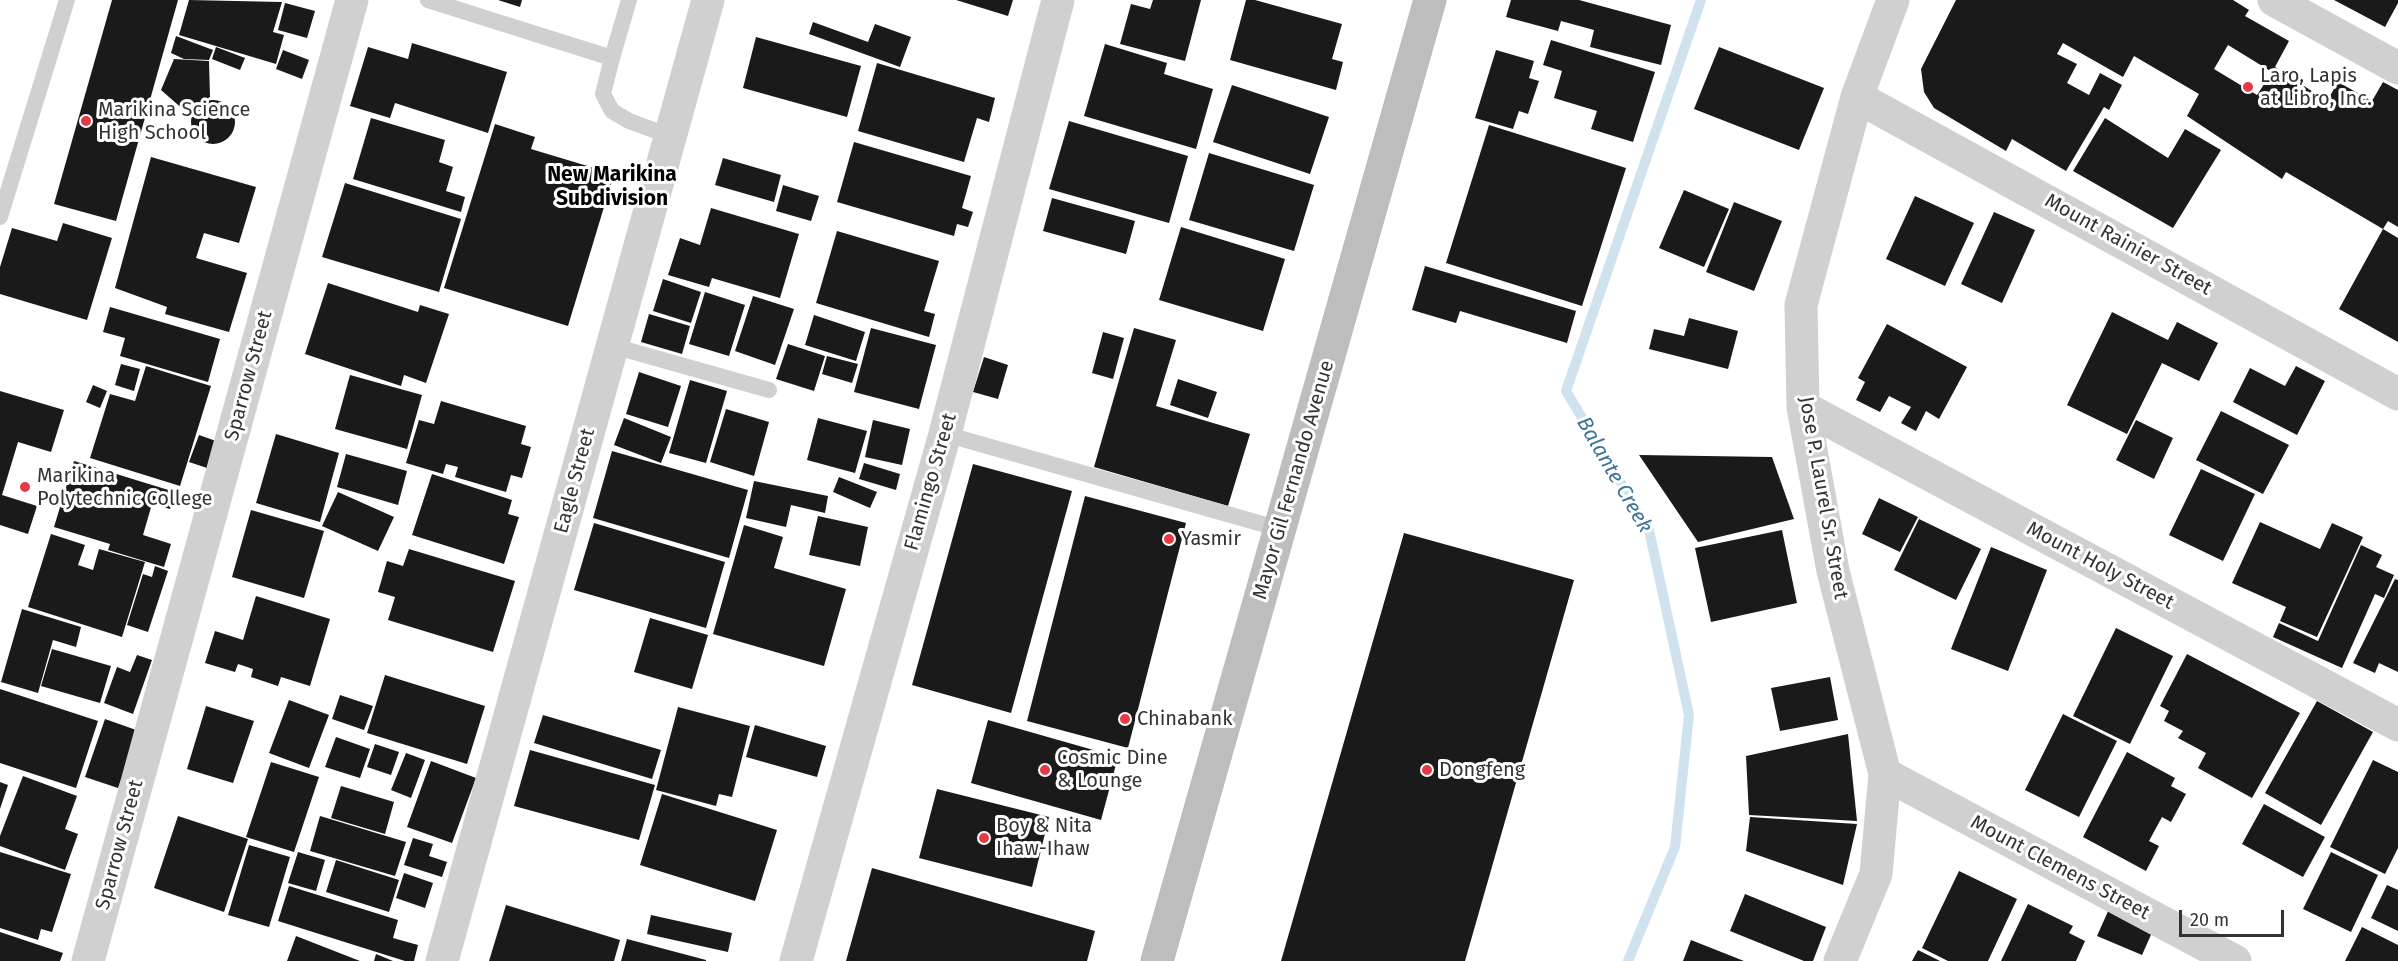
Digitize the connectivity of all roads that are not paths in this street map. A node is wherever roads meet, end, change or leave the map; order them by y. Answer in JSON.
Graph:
{"nodes":[{"id":1,"x":67,"y":0,"type":"edge"},
{"id":2,"x":352,"y":0,"type":"edge"},
{"id":3,"x":428,"y":0,"type":"edge"},
{"id":4,"x":629,"y":0,"type":"edge"},
{"id":5,"x":708,"y":0,"type":"edge"},
{"id":6,"x":1058,"y":0,"type":"edge"},
{"id":7,"x":1430,"y":0,"type":"edge"},
{"id":8,"x":1893,"y":0,"type":"edge"},
{"id":9,"x":2274,"y":0,"type":"edge"},
{"id":10,"x":612,"y":58,"type":"junction"},
{"id":11,"x":2398,"y":68,"type":"edge"},
{"id":12,"x":1857,"y":97,"type":"junction"},
{"id":13,"x":670,"y":136,"type":"junction"},
{"id":14,"x":0,"y":217,"type":"edge"},
{"id":15,"x":613,"y":346,"type":"junction"},
{"id":16,"x":769,"y":390,"type":"dead end"},
{"id":17,"x":2398,"y":394,"type":"edge"},
{"id":18,"x":1803,"y":407,"type":"junction"},
{"id":19,"x":945,"y":434,"type":"junction"},
{"id":20,"x":1280,"y":529,"type":"junction"},
{"id":21,"x":2398,"y":725,"type":"edge"},
{"id":22,"x":1885,"y":774,"type":"junction"},
{"id":23,"x":88,"y":961,"type":"edge"},
{"id":24,"x":442,"y":961,"type":"edge"},
{"id":25,"x":796,"y":961,"type":"edge"},
{"id":26,"x":1158,"y":961,"type":"edge"},
{"id":27,"x":1840,"y":961,"type":"edge"},
{"id":28,"x":2235,"y":961,"type":"edge"}],
"edges":[{"from":1,"to":14,"type":"lane"},
{"from":2,"to":23,"type":"street","name":"Sparrow Street"},
{"from":3,"to":10,"type":"lane"},
{"from":4,"to":10,"type":"lane"},
{"from":5,"to":13,"type":"street","name":"Eagle Street"},
{"from":6,"to":19,"type":"street","name":"Flamingo Street"},
{"from":7,"to":20,"type":"main road","name":"Mayor Gil Fernando Avenue"},
{"from":8,"to":12,"type":"street","name":"Jose P. Laurel Sr. Street"},
{"from":9,"to":11,"type":"street"},
{"from":10,"to":13,"type":"lane"},
{"from":12,"to":17,"type":"street","name":"Mount Rainier Street"},
{"from":12,"to":18,"type":"street","name":"Jose P. Laurel Sr. Street"},
{"from":13,"to":15,"type":"street","name":"Eagle Street"},
{"from":15,"to":16,"type":"lane"},
{"from":15,"to":24,"type":"street","name":"Eagle Street"},
{"from":18,"to":21,"type":"street","name":"Mount Holy Street"},
{"from":18,"to":22,"type":"street","name":"Jose P. Laurel Sr. Street"},
{"from":19,"to":20,"type":"lane"},
{"from":19,"to":25,"type":"street","name":"Flamingo Street"},
{"from":20,"to":26,"type":"main road","name":"Mayor Gil Fernando Avenue"},
{"from":22,"to":27,"type":"street","name":"Jose P. Laurel Sr. Street"},
{"from":22,"to":28,"type":"street","name":"Mount Clemens Street"}]}
